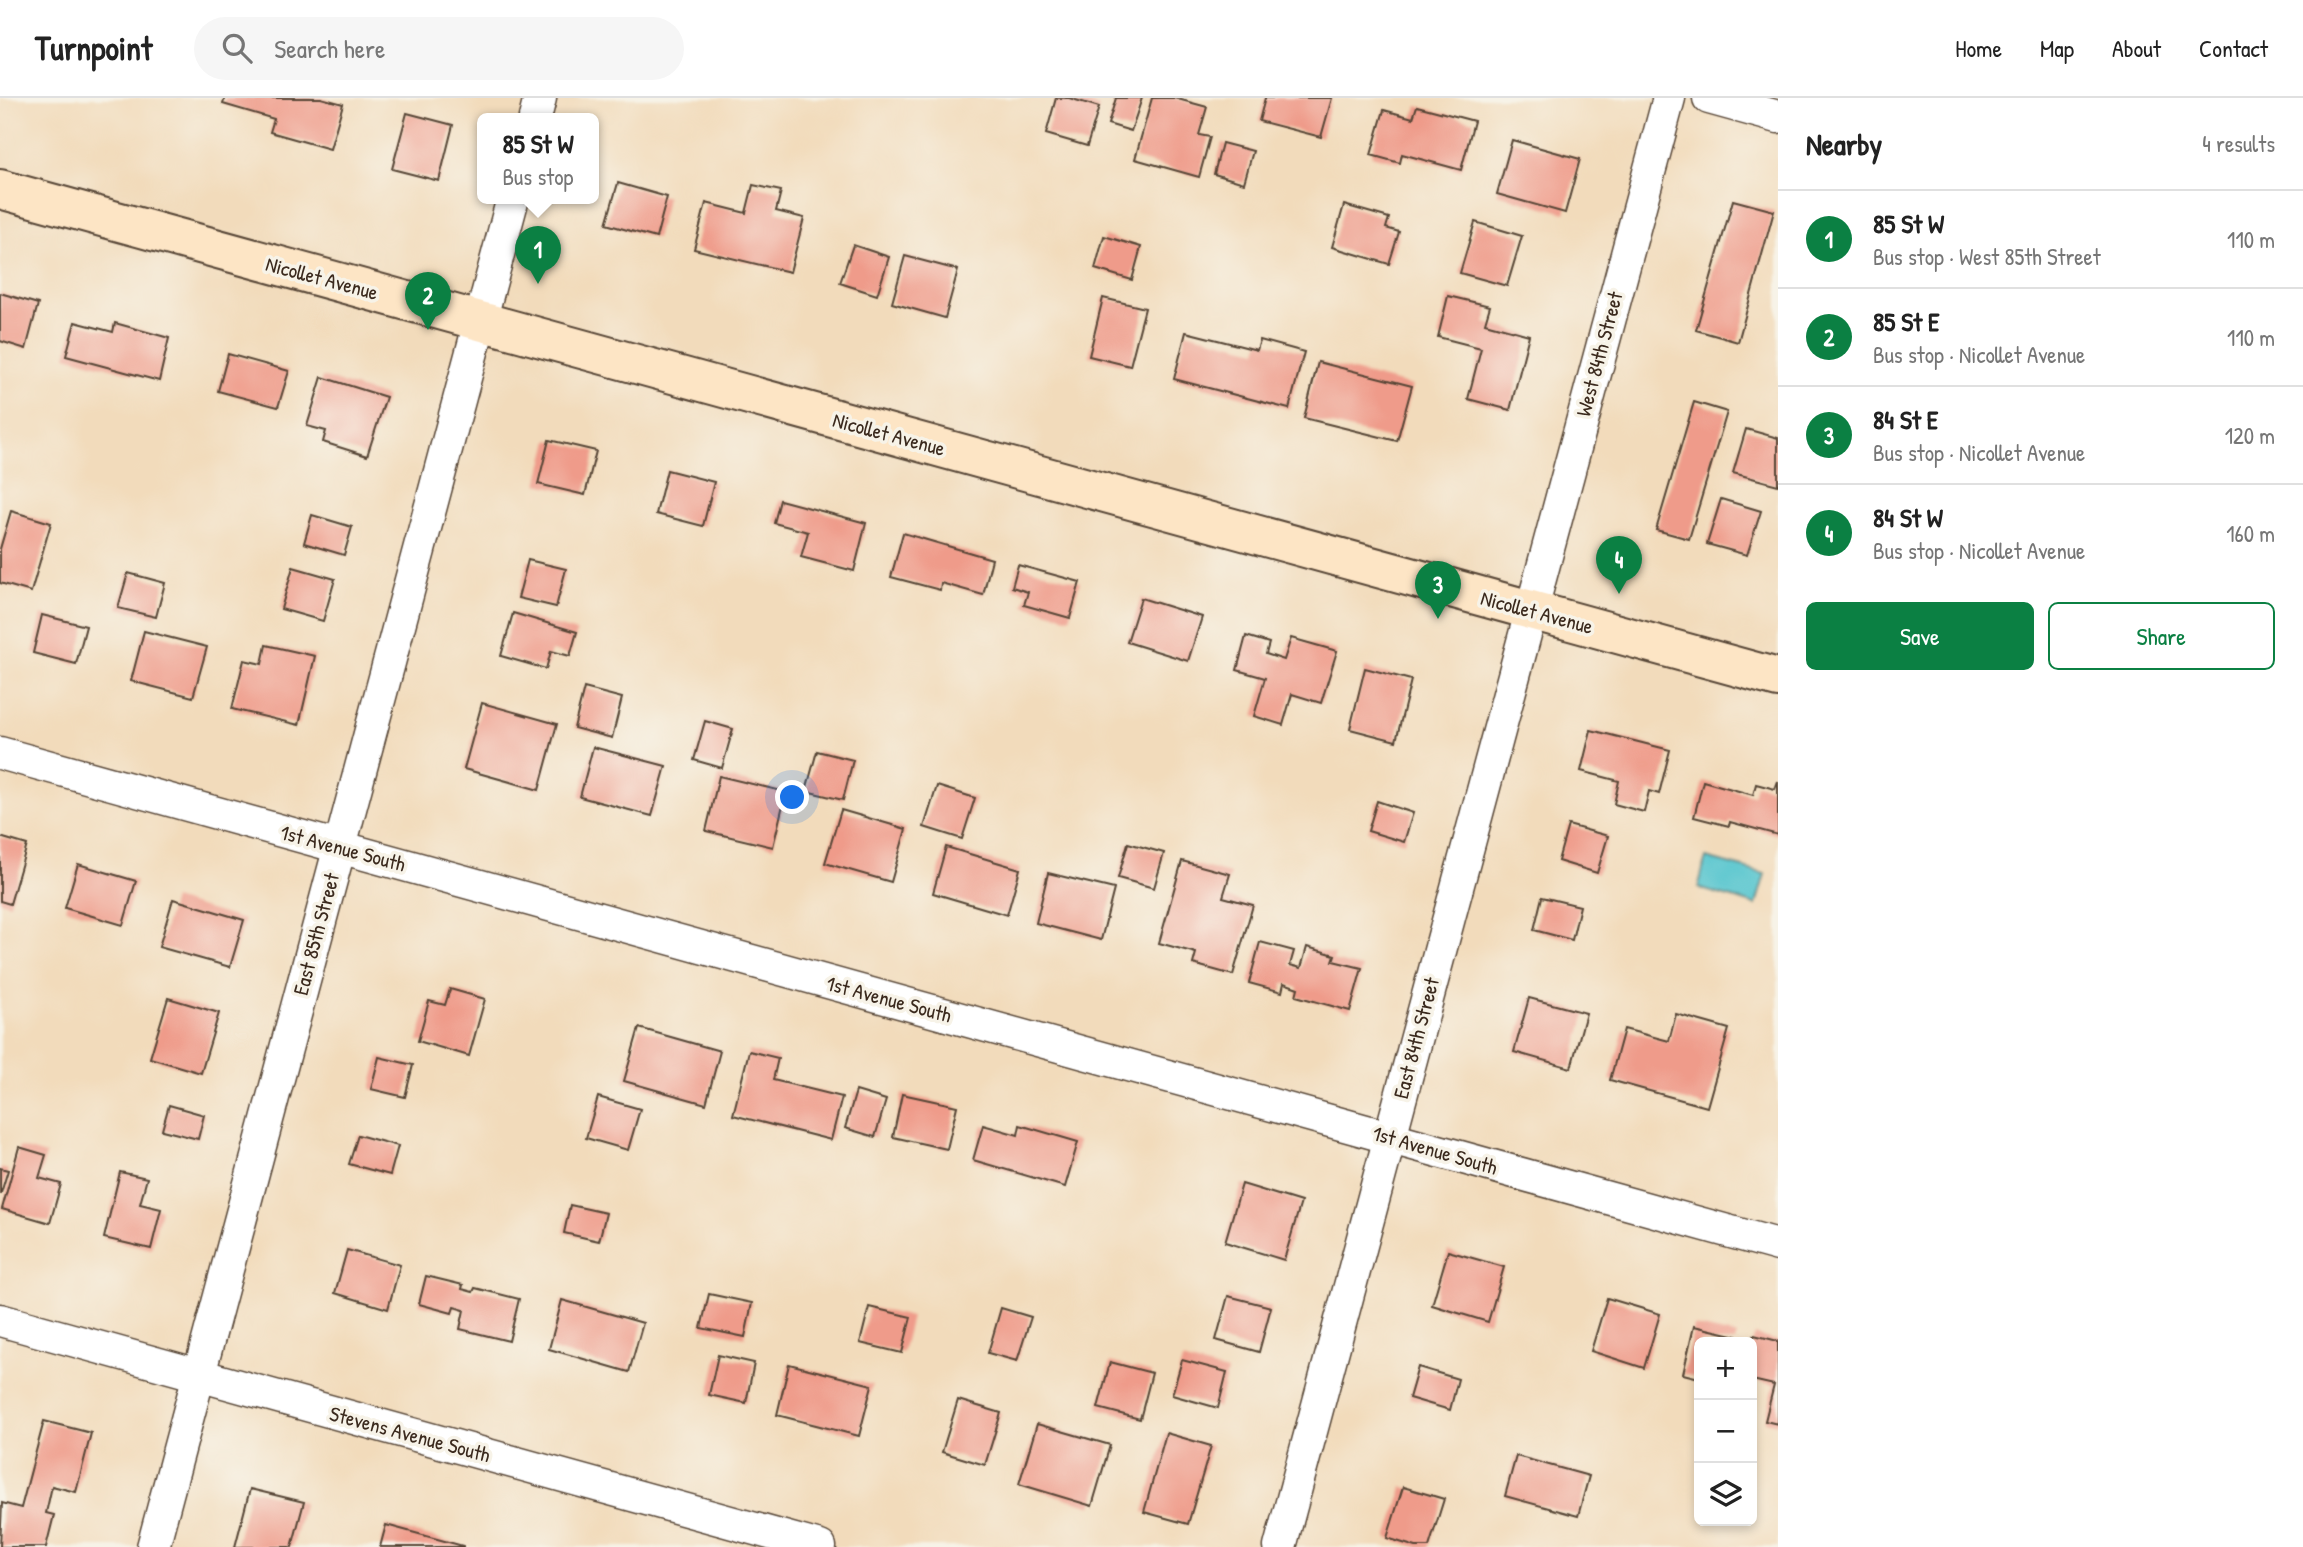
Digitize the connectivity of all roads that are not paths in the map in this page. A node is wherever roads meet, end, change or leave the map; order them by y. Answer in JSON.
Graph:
{"nodes":[{"id":1,"x":1669,"y":98,"type":"edge"},
{"id":2,"x":1709,"y":98,"type":"edge"},
{"id":3,"x":1778,"y":117,"type":"edge"},
{"id":4,"x":0,"y":189,"type":"edge"},
{"id":5,"x":511,"y":204,"type":"edge"},
{"id":6,"x":480,"y":321,"type":"junction"},
{"id":7,"x":1530,"y":610,"type":"junction"},
{"id":8,"x":1778,"y":678,"type":"edge"},
{"id":9,"x":0,"y":752,"type":"edge"},
{"id":10,"x":340,"y":847,"type":"junction"},
{"id":11,"x":1390,"y":1137,"type":"junction"},
{"id":12,"x":1778,"y":1245,"type":"edge"},
{"id":13,"x":0,"y":1320,"type":"edge"},
{"id":14,"x":199,"y":1375,"type":"junction"},
{"id":15,"x":153,"y":1547,"type":"edge"},
{"id":16,"x":820,"y":1547,"type":"edge"},
{"id":17,"x":1280,"y":1547,"type":"edge"}],
"edges":[{"from":1,"to":7,"type":"street","name":"West 84th Street"},
{"from":2,"to":3,"type":"street"},
{"from":4,"to":6,"type":"main road","name":"Nicollet Avenue"},
{"from":5,"to":6,"type":"street","name":"East 85th Street"},
{"from":6,"to":7,"type":"main road","name":"Nicollet Avenue"},
{"from":6,"to":10,"type":"street","name":"East 85th Street"},
{"from":7,"to":8,"type":"main road","name":"Nicollet Avenue"},
{"from":7,"to":11,"type":"street","name":"East 84th Street"},
{"from":9,"to":10,"type":"street","name":"1st Avenue South"},
{"from":10,"to":11,"type":"street","name":"1st Avenue South"},
{"from":10,"to":14,"type":"street","name":"East 85th Street"},
{"from":11,"to":12,"type":"street","name":"1st Avenue South"},
{"from":11,"to":17,"type":"street","name":"East 84th Street"},
{"from":13,"to":14,"type":"street","name":"Stevens Avenue South"},
{"from":14,"to":15,"type":"street","name":"East 85th Street"},
{"from":14,"to":16,"type":"street","name":"Stevens Avenue South"}]}
